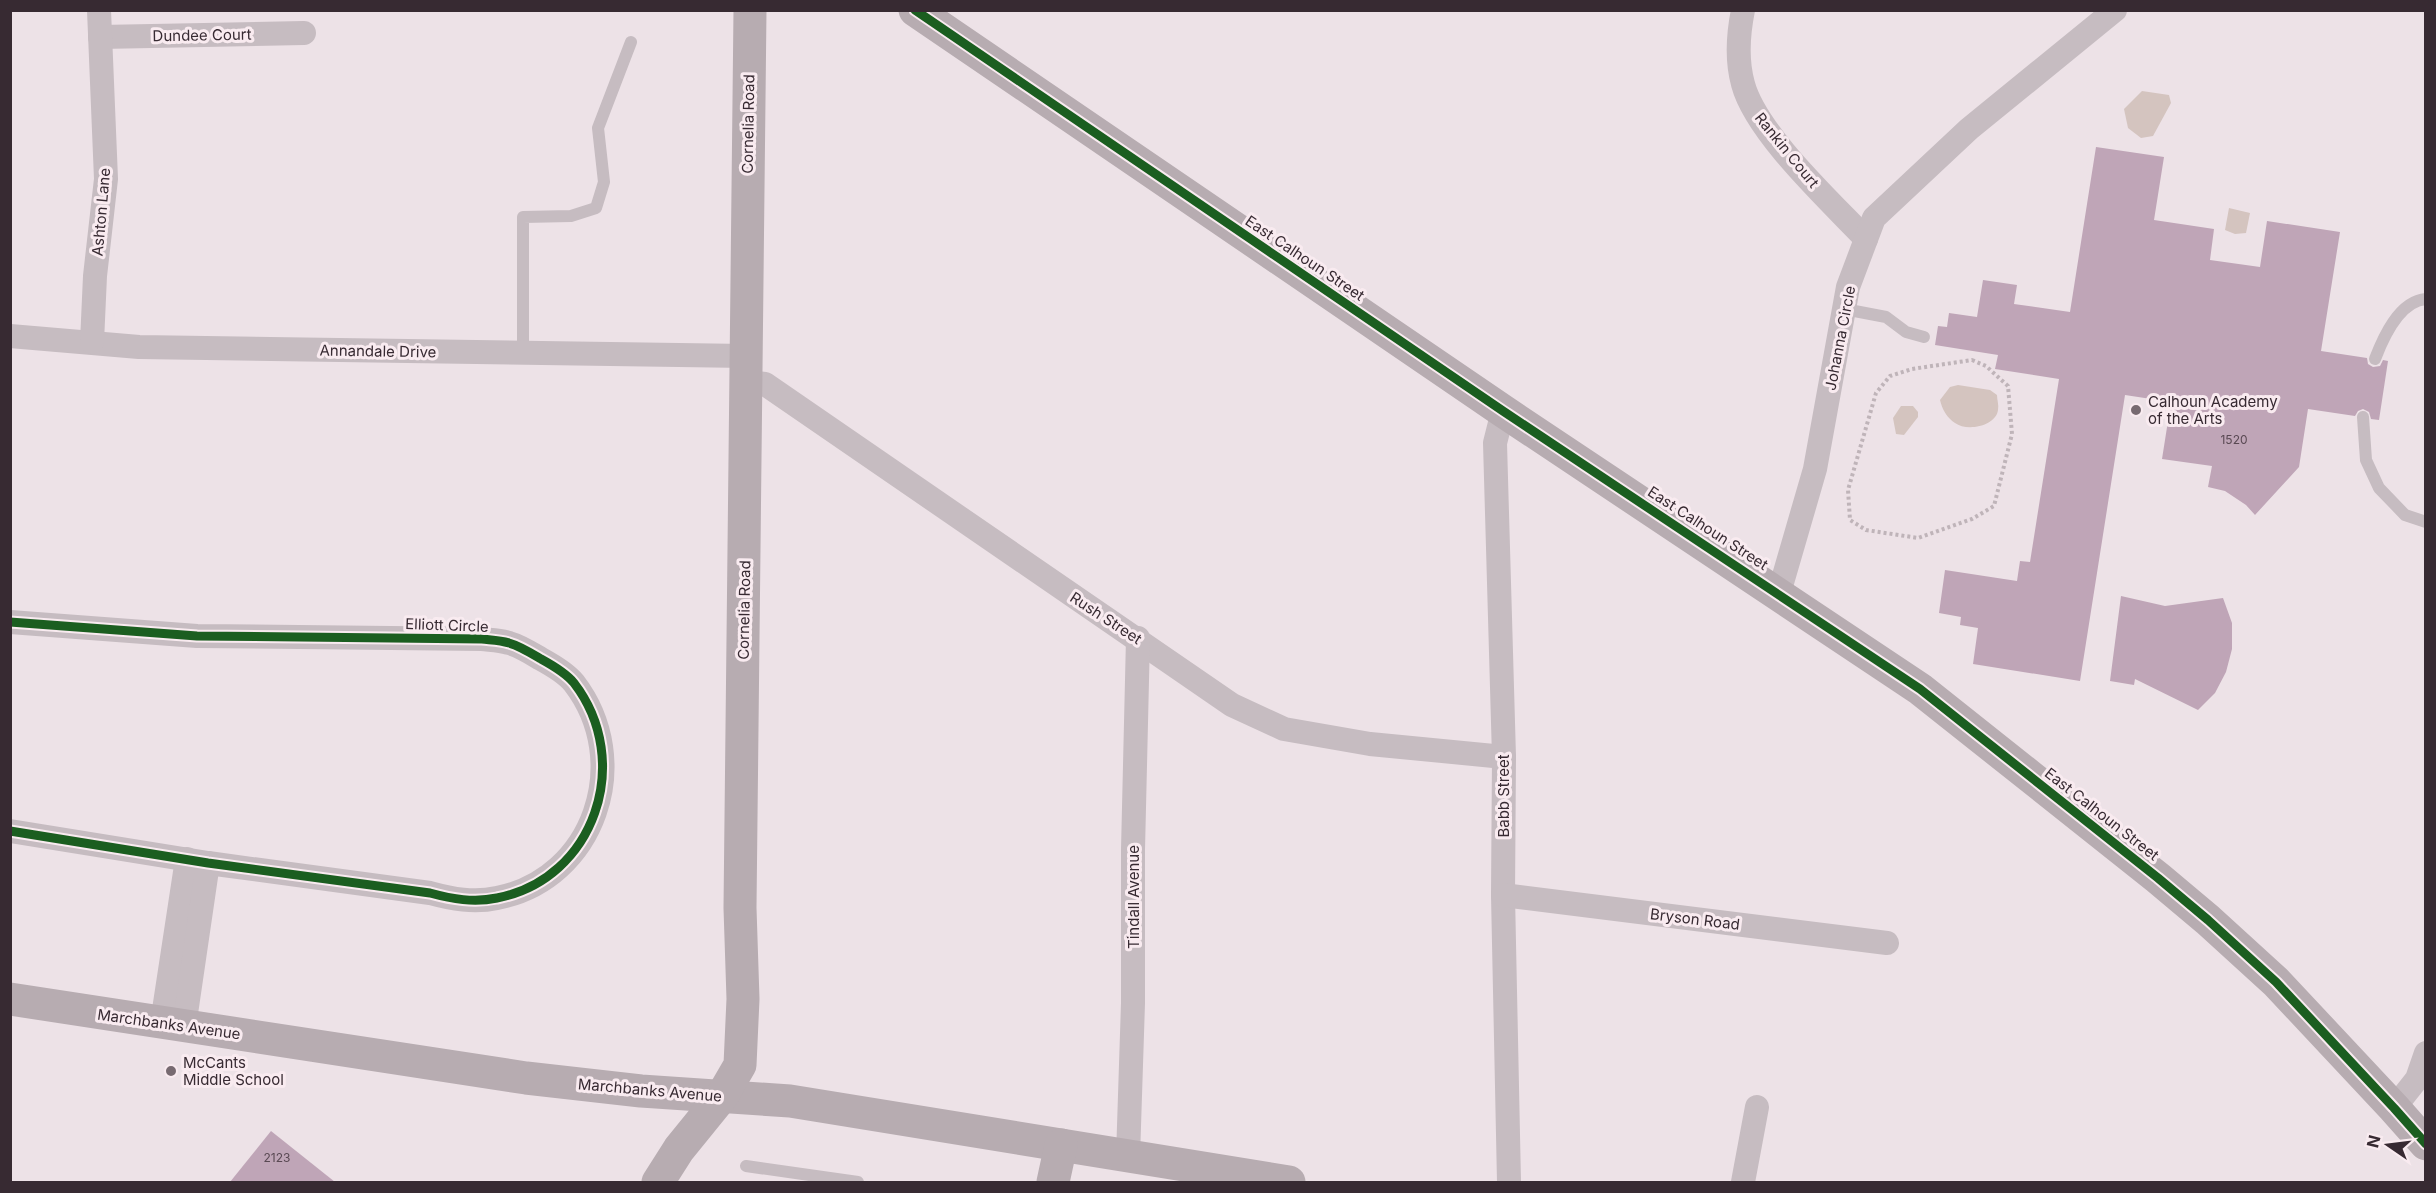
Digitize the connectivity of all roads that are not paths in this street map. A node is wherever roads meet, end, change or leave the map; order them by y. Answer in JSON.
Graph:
{"nodes":[{"id":1,"x":99,"y":10,"type":"edge"},
{"id":2,"x":750,"y":10,"type":"edge"},
{"id":3,"x":915,"y":10,"type":"edge"},
{"id":4,"x":1743,"y":10,"type":"edge"},
{"id":5,"x":2115,"y":10,"type":"edge"},
{"id":6,"x":304,"y":33,"type":"dead end"},
{"id":7,"x":100,"y":37,"type":"junction"},
{"id":8,"x":631,"y":42,"type":"dead end"},
{"id":9,"x":1866,"y":239,"type":"junction"},
{"id":10,"x":2426,"y":299,"type":"edge"},
{"id":11,"x":1844,"y":309,"type":"junction"},
{"id":12,"x":10,"y":336,"type":"edge"},
{"id":13,"x":1924,"y":337,"type":"dead end"},
{"id":14,"x":92,"y":342,"type":"junction"},
{"id":15,"x":524,"y":352,"type":"junction"},
{"id":16,"x":2374,"y":359,"type":"dead end"},
{"id":17,"x":747,"y":369,"type":"junction"},
{"id":18,"x":1503,"y":411,"type":"junction"},
{"id":19,"x":2363,"y":417,"type":"dead end"},
{"id":20,"x":2426,"y":522,"type":"edge"},
{"id":21,"x":1779,"y":593,"type":"junction"},
{"id":22,"x":10,"y":622,"type":"edge"},
{"id":23,"x":1138,"y":638,"type":"junction"},
{"id":24,"x":1504,"y":757,"type":"junction"},
{"id":25,"x":10,"y":831,"type":"edge"},
{"id":26,"x":197,"y":861,"type":"junction"},
{"id":27,"x":1503,"y":895,"type":"junction"},
{"id":28,"x":1887,"y":943,"type":"dead end"},
{"id":29,"x":10,"y":999,"type":"edge"},
{"id":30,"x":173,"y":1025,"type":"junction"},
{"id":31,"x":2426,"y":1053,"type":"edge"},
{"id":32,"x":722,"y":1096,"type":"junction"},
{"id":33,"x":1758,"y":1107,"type":"dead end"},
{"id":34,"x":2394,"y":1108,"type":"junction"},
{"id":35,"x":2426,"y":1144,"type":"edge"},
{"id":36,"x":1061,"y":1145,"type":"junction"},
{"id":37,"x":1128,"y":1157,"type":"junction"},
{"id":38,"x":746,"y":1166,"type":"dead end"},
{"id":39,"x":658,"y":1182,"type":"edge"},
{"id":40,"x":858,"y":1182,"type":"edge"},
{"id":41,"x":1053,"y":1182,"type":"edge"},
{"id":42,"x":1289,"y":1182,"type":"edge"},
{"id":43,"x":1509,"y":1182,"type":"edge"},
{"id":44,"x":1743,"y":1182,"type":"edge"}],
"edges":[{"from":1,"to":7,"type":"street","name":"Ashton Lane"},
{"from":2,"to":17,"type":"street","name":"Cornelia Road"},
{"from":3,"to":18,"type":"street","name":"East Calhoun Street"},
{"from":4,"to":9,"type":"street","name":"Rankin Court"},
{"from":5,"to":9,"type":"street","name":"Johanna Circle"},
{"from":6,"to":7,"type":"street","name":"Dundee Court"},
{"from":7,"to":14,"type":"street","name":"Ashton Lane"},
{"from":8,"to":15,"type":"lane"},
{"from":9,"to":11,"type":"street","name":"Johanna Circle"},
{"from":10,"to":16,"type":"lane"},
{"from":11,"to":13,"type":"lane"},
{"from":11,"to":21,"type":"street","name":"Johanna Circle"},
{"from":12,"to":14,"type":"street","name":"Annandale Drive"},
{"from":14,"to":15,"type":"street","name":"Annandale Drive"},
{"from":15,"to":17,"type":"street","name":"Annandale Drive"},
{"from":17,"to":23,"type":"street","name":"Rush Street"},
{"from":17,"to":32,"type":"street","name":"Cornelia Road"},
{"from":18,"to":21,"type":"street","name":"East Calhoun Street"},
{"from":18,"to":24,"type":"street","name":"Babb Street"},
{"from":19,"to":20,"type":"lane"},
{"from":21,"to":34,"type":"street","name":"East Calhoun Street"},
{"from":22,"to":26,"type":"street","name":"Elliott Circle"},
{"from":23,"to":24,"type":"street","name":"Rush Street"},
{"from":23,"to":37,"type":"street","name":"Tindall Avenue"},
{"from":24,"to":27,"type":"street","name":"Babb Street"},
{"from":25,"to":26,"type":"street","name":"Elliott Circle"},
{"from":26,"to":30,"type":"street"},
{"from":27,"to":28,"type":"street","name":"Bryson Road"},
{"from":27,"to":43,"type":"street","name":"Babb Street"},
{"from":29,"to":30,"type":"street","name":"Marchbanks Avenue"},
{"from":30,"to":32,"type":"street","name":"Marchbanks Avenue"},
{"from":31,"to":34,"type":"street"},
{"from":32,"to":36,"type":"street","name":"Marchbanks Avenue"},
{"from":32,"to":39,"type":"street","name":"Cornelia Road"},
{"from":33,"to":44,"type":"street"},
{"from":34,"to":35,"type":"street","name":"East Calhoun Street"},
{"from":36,"to":37,"type":"street","name":"Marchbanks Avenue"},
{"from":36,"to":41,"type":"street"},
{"from":37,"to":42,"type":"street","name":"Marchbanks Avenue"},
{"from":38,"to":40,"type":"lane"}]}
